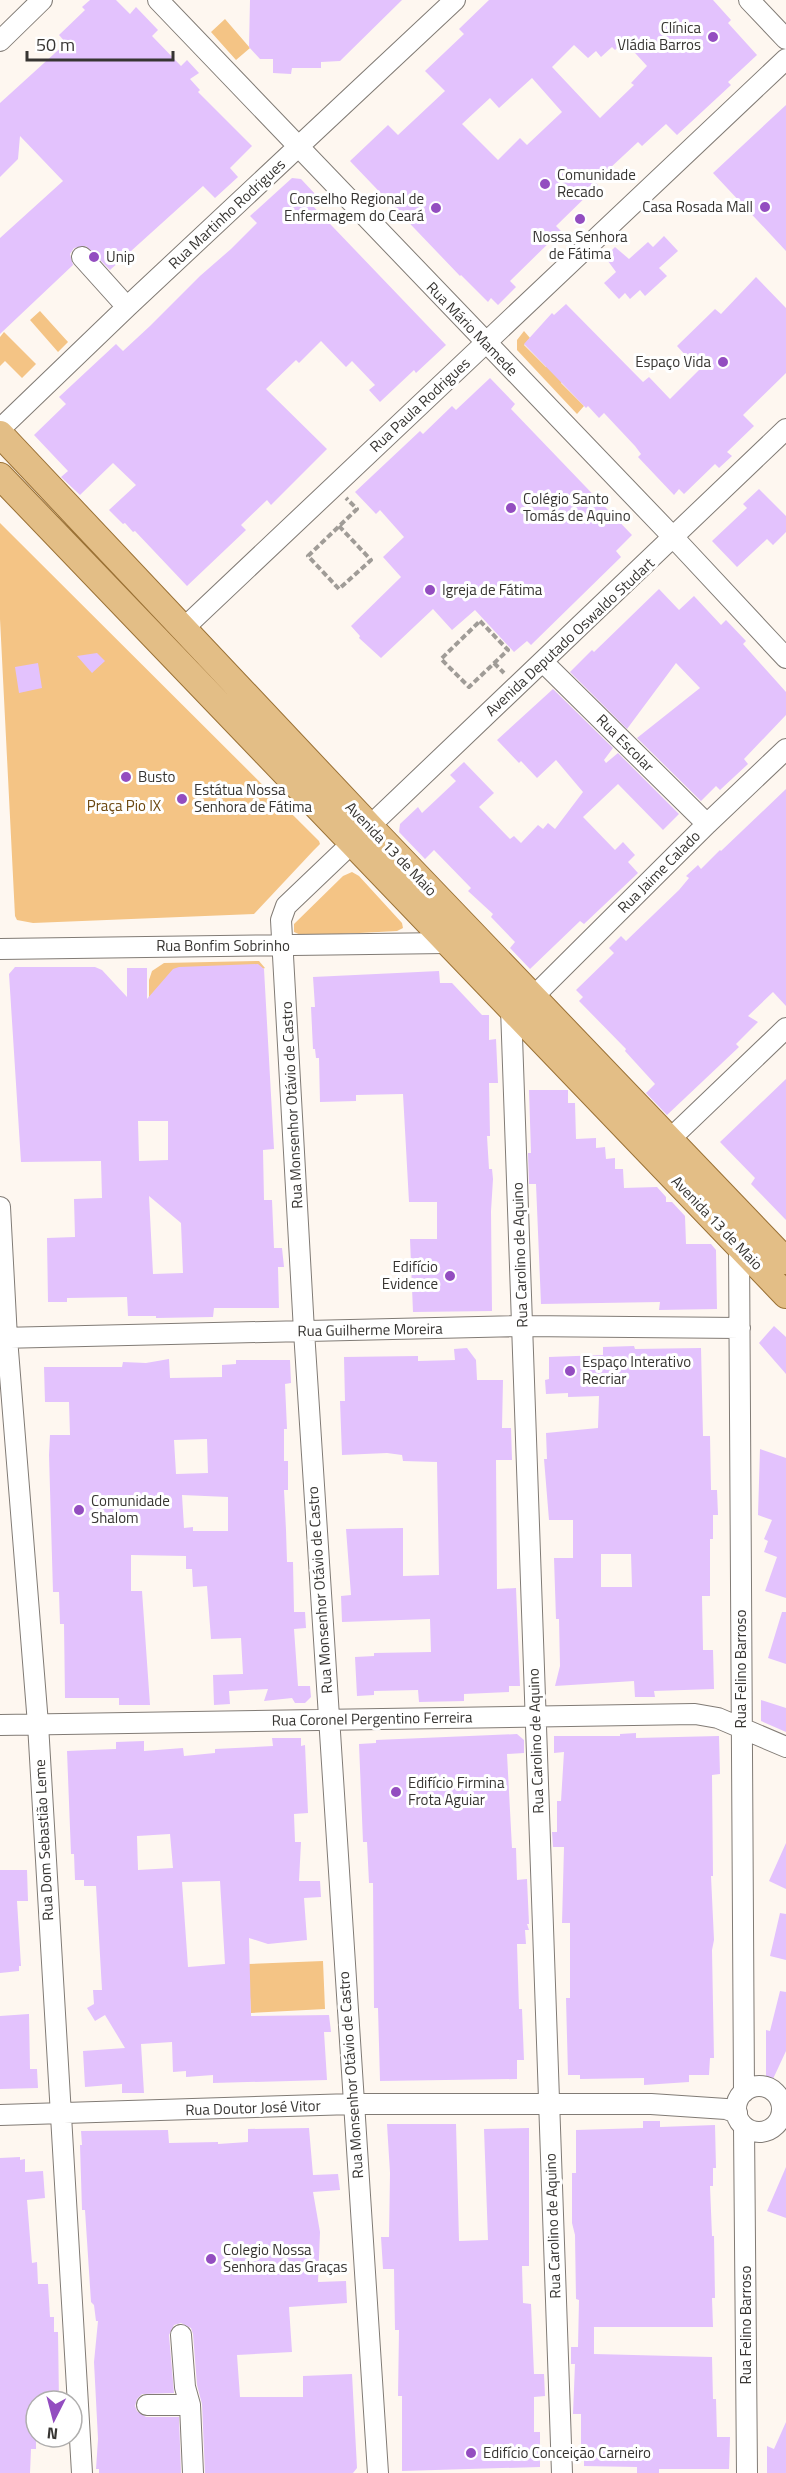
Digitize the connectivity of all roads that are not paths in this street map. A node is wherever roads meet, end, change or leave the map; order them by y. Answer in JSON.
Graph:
{"nodes":[{"id":1,"x":42,"y":0,"type":"edge"},
{"id":2,"x":158,"y":0,"type":"edge"},
{"id":3,"x":455,"y":0,"type":"edge"},
{"id":4,"x":749,"y":0,"type":"edge"},
{"id":5,"x":786,"y":39,"type":"edge"},
{"id":6,"x":0,"y":41,"type":"edge"},
{"id":7,"x":786,"y":59,"type":"edge"},
{"id":8,"x":300,"y":147,"type":"junction"},
{"id":9,"x":82,"y":257,"type":"dead end"},
{"id":10,"x":127,"y":307,"type":"junction"},
{"id":11,"x":485,"y":343,"type":"junction"},
{"id":12,"x":0,"y":429,"type":"edge"},
{"id":13,"x":786,"y":429,"type":"edge"},
{"id":14,"x":0,"y":434,"type":"edge"},
{"id":15,"x":0,"y":476,"type":"edge"},
{"id":16,"x":674,"y":538,"type":"junction"},
{"id":17,"x":184,"y":628,"type":"junction"},
{"id":18,"x":786,"y":658,"type":"edge"},
{"id":19,"x":543,"y":662,"type":"junction"},
{"id":20,"x":786,"y":749,"type":"edge"},
{"id":21,"x":706,"y":824,"type":"junction"},
{"id":22,"x":361,"y":835,"type":"junction"},
{"id":23,"x":447,"y":943,"type":"junction"},
{"id":24,"x":283,"y":946,"type":"junction"},
{"id":25,"x":0,"y":949,"type":"edge"},
{"id":26,"x":522,"y":1002,"type":"junction"},
{"id":27,"x":786,"y":1028,"type":"edge"},
{"id":28,"x":669,"y":1140,"type":"junction"},
{"id":29,"x":0,"y":1207,"type":"edge"},
{"id":30,"x":739,"y":1245,"type":"junction"},
{"id":31,"x":786,"y":1261,"type":"edge"},
{"id":32,"x":786,"y":1295,"type":"edge"},
{"id":33,"x":522,"y":1326,"type":"junction"},
{"id":34,"x":740,"y":1328,"type":"junction"},
{"id":35,"x":304,"y":1331,"type":"junction"},
{"id":36,"x":4,"y":1338,"type":"edge"},
{"id":37,"x":535,"y":1717,"type":"junction"},
{"id":38,"x":328,"y":1719,"type":"junction"},
{"id":39,"x":38,"y":1724,"type":"junction"},
{"id":40,"x":0,"y":1725,"type":"edge"},
{"id":41,"x":741,"y":1727,"type":"junction"},
{"id":42,"x":786,"y":1747,"type":"edge"},
{"id":43,"x":784,"y":2099,"type":"edge"},
{"id":44,"x":353,"y":2104,"type":"junction"},
{"id":45,"x":549,"y":2105,"type":"junction"},
{"id":46,"x":741,"y":2107,"type":"junction"},
{"id":47,"x":60,"y":2114,"type":"junction"},
{"id":48,"x":0,"y":2115,"type":"edge"},
{"id":49,"x":774,"y":2132,"type":"edge"},
{"id":50,"x":745,"y":2176,"type":"junction"},
{"id":51,"x":181,"y":2335,"type":"dead end"},
{"id":52,"x":147,"y":2405,"type":"dead end"},
{"id":53,"x":190,"y":2405,"type":"junction"},
{"id":54,"x":82,"y":2473,"type":"edge"},
{"id":55,"x":193,"y":2473,"type":"edge"},
{"id":56,"x":378,"y":2473,"type":"edge"},
{"id":57,"x":562,"y":2473,"type":"edge"},
{"id":58,"x":747,"y":2473,"type":"edge"}],
"edges":[{"from":1,"to":6,"type":"street"},
{"from":2,"to":8,"type":"street","name":"Rua Mário Mamede"},
{"from":3,"to":8,"type":"street","name":"Rua Martinho Rodrigues"},
{"from":4,"to":5,"type":"street"},
{"from":7,"to":11,"type":"street","name":"Rua Paula Rodrigues"},
{"from":8,"to":10,"type":"street","name":"Rua Martinho Rodrigues"},
{"from":8,"to":11,"type":"street","name":"Rua Mário Mamede"},
{"from":9,"to":10,"type":"street"},
{"from":10,"to":12,"type":"street","name":"Rua Martinho Rodrigues"},
{"from":11,"to":16,"type":"street","name":"Rua Mário Mamede"},
{"from":11,"to":17,"type":"street","name":"Rua Paula Rodrigues"},
{"from":13,"to":16,"type":"street","name":"Avenida Deputado Oswaldo Studart"},
{"from":14,"to":17,"type":"main road","name":"Avenida 13 de Maio"},
{"from":15,"to":22,"type":"main road","name":"Avenida 13 de Maio"},
{"from":16,"to":18,"type":"street","name":"Rua Mário Mamede"},
{"from":16,"to":19,"type":"street","name":"Avenida Deputado Oswaldo Studart"},
{"from":17,"to":22,"type":"main road","name":"Avenida 13 de Maio"},
{"from":19,"to":21,"type":"street","name":"Rua Escolar"},
{"from":19,"to":22,"type":"street","name":"Avenida Deputado Oswaldo Studart"},
{"from":20,"to":21,"type":"street","name":"Rua Jaime Calado"},
{"from":21,"to":26,"type":"street","name":"Rua Jaime Calado"},
{"from":22,"to":23,"type":"main road","name":"Avenida 13 de Maio"},
{"from":22,"to":24,"type":"street","name":"Rua Monsenhor Otávio de Castro"},
{"from":22,"to":26,"type":"main road","name":"Avenida 13 de Maio"},
{"from":23,"to":24,"type":"street","name":"Rua Bonfim Sobrinho"},
{"from":23,"to":26,"type":"main road","name":"Avenida 13 de Maio"},
{"from":24,"to":25,"type":"street","name":"Rua Bonfim Sobrinho"},
{"from":24,"to":35,"type":"street","name":"Rua Monsenhor Otávio de Castro"},
{"from":26,"to":28,"type":"main road","name":"Avenida 13 de Maio"},
{"from":26,"to":30,"type":"main road","name":"Avenida 13 de Maio"},
{"from":26,"to":33,"type":"street","name":"Rua Carolino de Aquino"},
{"from":27,"to":28,"type":"street"},
{"from":28,"to":31,"type":"main road","name":"Avenida 13 de Maio"},
{"from":29,"to":36,"type":"street","name":"Rua Dom Sebastião Leme"},
{"from":30,"to":32,"type":"main road","name":"Avenida 13 de Maio"},
{"from":30,"to":34,"type":"street","name":"Rua Felino Barroso"},
{"from":33,"to":34,"type":"street","name":"Rua Guilherme Moreira"},
{"from":33,"to":35,"type":"street","name":"Rua Guilherme Moreira"},
{"from":33,"to":37,"type":"street","name":"Rua Carolino de Aquino"},
{"from":34,"to":41,"type":"street","name":"Rua Felino Barroso"},
{"from":35,"to":36,"type":"street","name":"Rua Guilherme Moreira"},
{"from":35,"to":38,"type":"street","name":"Rua Monsenhor Otávio de Castro"},
{"from":36,"to":39,"type":"street","name":"Rua Dom Sebastião Leme"},
{"from":37,"to":38,"type":"street","name":"Rua Coronel Pergentino Ferreira"},
{"from":37,"to":41,"type":"street","name":"Rua Coronel Pergentino Ferreira"},
{"from":37,"to":45,"type":"street","name":"Rua Carolino de Aquino"},
{"from":38,"to":39,"type":"street","name":"Rua Coronel Pergentino Ferreira"},
{"from":38,"to":44,"type":"street","name":"Rua Monsenhor Otávio de Castro"},
{"from":39,"to":40,"type":"street","name":"Rua Coronel Pergentino Ferreira"},
{"from":39,"to":47,"type":"street","name":"Rua Dom Sebastião Leme"},
{"from":41,"to":42,"type":"street","name":"Rua Coronel Pergentino Ferreira"},
{"from":41,"to":46,"type":"street","name":"Rua Felino Barroso"},
{"from":43,"to":46,"type":"street"},
{"from":43,"to":49,"type":"street"},
{"from":44,"to":45,"type":"street","name":"Rua Doutor José Vitor"},
{"from":44,"to":47,"type":"street","name":"Rua Doutor José Vitor"},
{"from":44,"to":56,"type":"street","name":"Rua Monsenhor Otávio de Castro"},
{"from":45,"to":46,"type":"street","name":"Rua Doutor José Vitor"},
{"from":45,"to":57,"type":"street","name":"Rua Carolino de Aquino"},
{"from":46,"to":49,"type":"street"},
{"from":46,"to":50,"type":"street","name":"Rua Felino Barroso"},
{"from":47,"to":48,"type":"street","name":"Rua Doutor José Vitor"},
{"from":47,"to":54,"type":"street","name":"Rua Dom Sebastião Leme"},
{"from":49,"to":50,"type":"street","name":"Rua Felino Barroso"},
{"from":50,"to":58,"type":"street","name":"Rua Felino Barroso"},
{"from":51,"to":53,"type":"street"},
{"from":52,"to":53,"type":"street"},
{"from":53,"to":55,"type":"street"}]}
